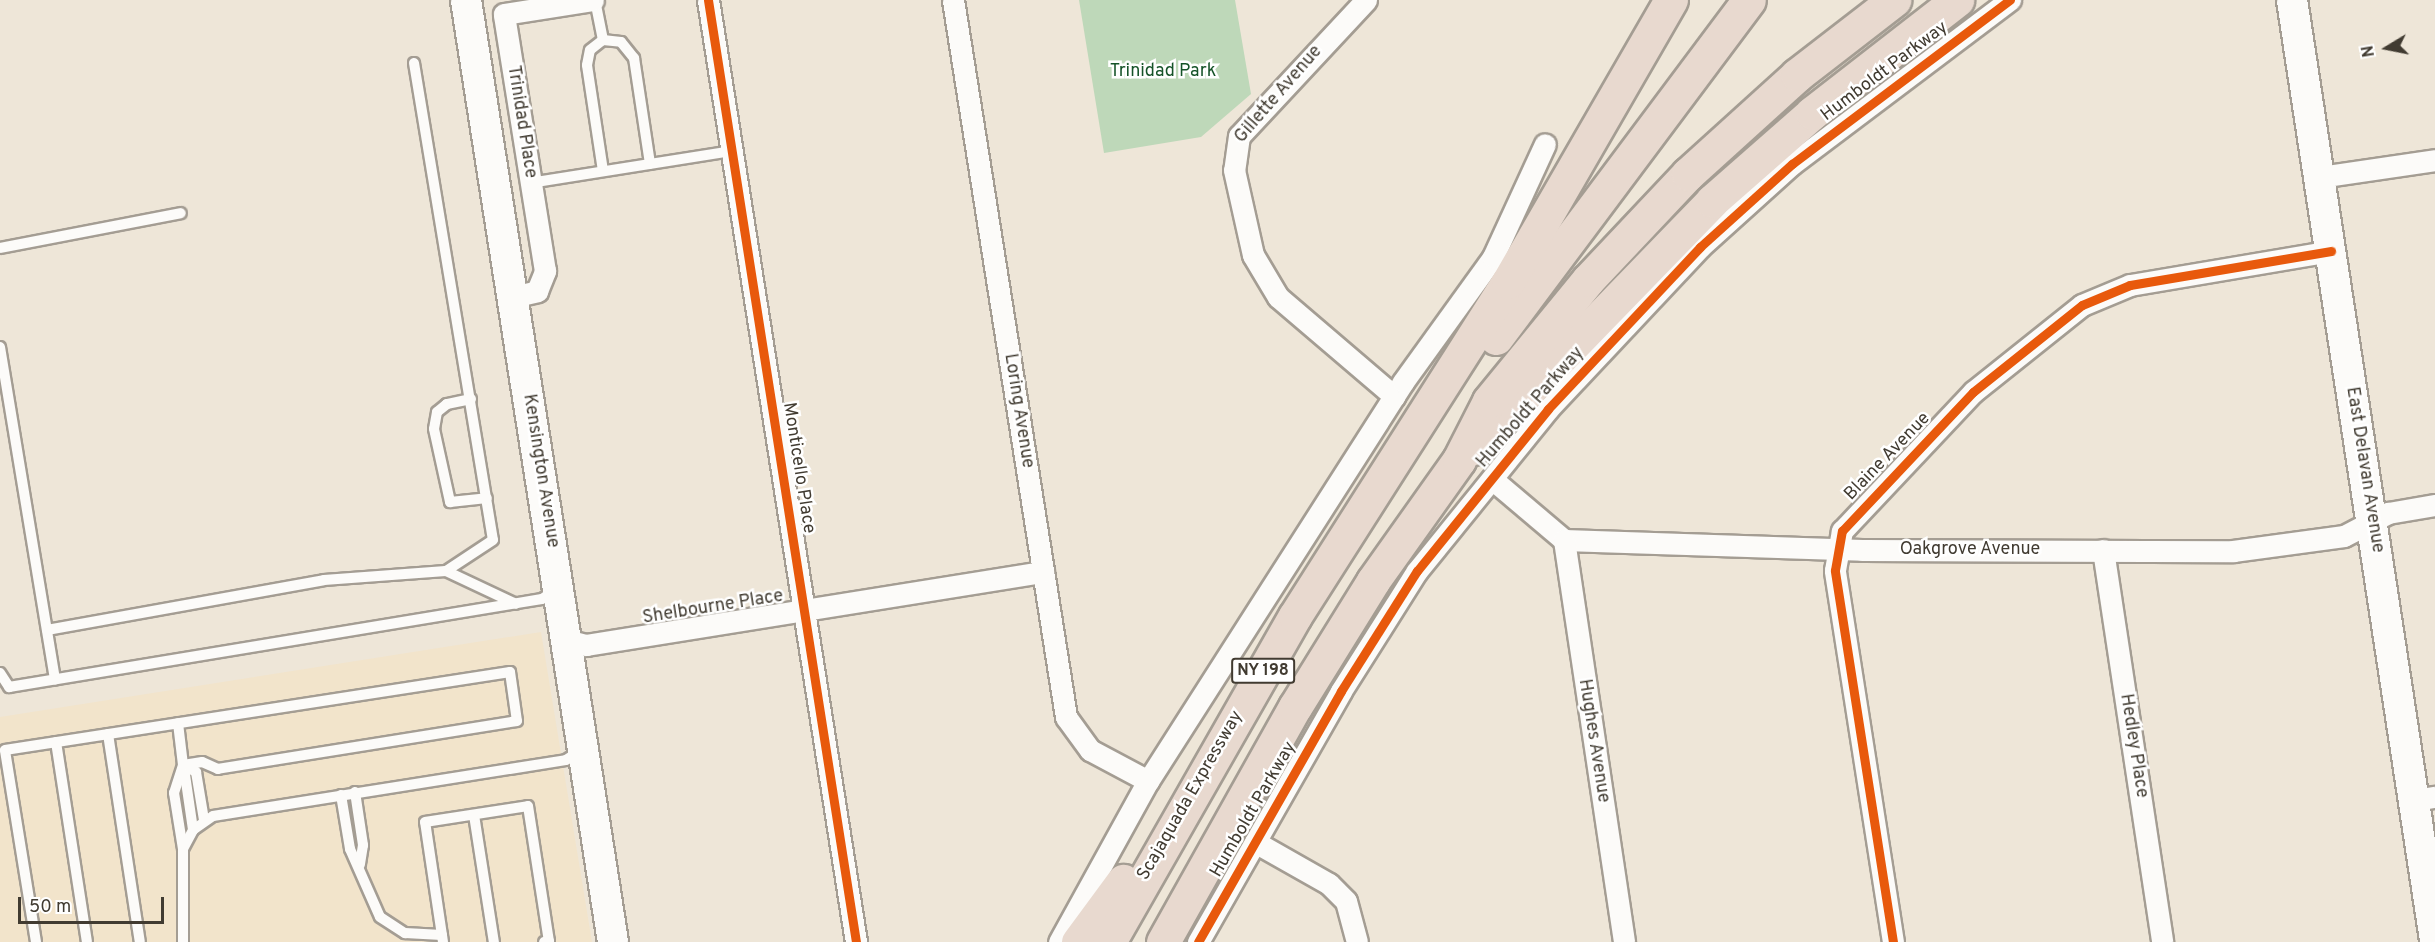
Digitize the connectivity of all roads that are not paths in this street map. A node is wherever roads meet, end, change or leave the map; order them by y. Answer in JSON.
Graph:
{"nodes":[{"id":1,"x":466,"y":0,"type":"edge"},
{"id":2,"x":594,"y":0,"type":"edge"},
{"id":3,"x":708,"y":0,"type":"edge"},
{"id":4,"x":953,"y":0,"type":"edge"},
{"id":5,"x":1366,"y":0,"type":"edge"},
{"id":6,"x":1671,"y":0,"type":"edge"},
{"id":7,"x":1749,"y":0,"type":"edge"},
{"id":8,"x":1894,"y":0,"type":"edge"},
{"id":9,"x":1957,"y":0,"type":"edge"},
{"id":10,"x":2010,"y":0,"type":"edge"},
{"id":11,"x":2292,"y":0,"type":"edge"},
{"id":12,"x":603,"y":40,"type":"junction"},
{"id":13,"x":414,"y":63,"type":"dead end"},
{"id":14,"x":1545,"y":144,"type":"dead end"},
{"id":15,"x":732,"y":151,"type":"junction"},
{"id":16,"x":2435,"y":160,"type":"edge"},
{"id":17,"x":651,"y":164,"type":"junction"},
{"id":18,"x":603,"y":171,"type":"junction"},
{"id":19,"x":2319,"y":177,"type":"junction"},
{"id":20,"x":530,"y":183,"type":"junction"},
{"id":21,"x":181,"y":213,"type":"dead end"},
{"id":22,"x":0,"y":248,"type":"edge"},
{"id":23,"x":2331,"y":251,"type":"junction"},
{"id":24,"x":512,"y":297,"type":"junction"},
{"id":25,"x":0,"y":347,"type":"edge"},
{"id":26,"x":1394,"y":396,"type":"junction"},
{"id":27,"x":471,"y":399,"type":"junction"},
{"id":28,"x":1430,"y":408,"type":"junction"},
{"id":29,"x":1459,"y":460,"type":"junction"},
{"id":30,"x":1492,"y":479,"type":"junction"},
{"id":31,"x":487,"y":498,"type":"junction"},
{"id":32,"x":2435,"y":505,"type":"edge"},
{"id":33,"x":2372,"y":522,"type":"junction"},
{"id":34,"x":1564,"y":540,"type":"junction"},
{"id":35,"x":1836,"y":549,"type":"junction"},
{"id":36,"x":2103,"y":550,"type":"junction"},
{"id":37,"x":446,"y":571,"type":"junction"},
{"id":38,"x":1043,"y":572,"type":"junction"},
{"id":39,"x":558,"y":588,"type":"junction"},
{"id":40,"x":516,"y":604,"type":"junction"},
{"id":41,"x":804,"y":611,"type":"junction"},
{"id":42,"x":47,"y":630,"type":"junction"},
{"id":43,"x":566,"y":640,"type":"junction"},
{"id":44,"x":0,"y":673,"type":"edge"},
{"id":45,"x":55,"y":679,"type":"junction"},
{"id":46,"x":178,"y":723,"type":"junction"},
{"id":47,"x":108,"y":734,"type":"junction"},
{"id":48,"x":56,"y":742,"type":"junction"},
{"id":49,"x":583,"y":749,"type":"junction"},
{"id":50,"x":183,"y":765,"type":"junction"},
{"id":51,"x":1148,"y":781,"type":"junction"},
{"id":52,"x":1196,"y":784,"type":"junction"},
{"id":53,"x":355,"y":792,"type":"junction"},
{"id":54,"x":341,"y":795,"type":"junction"},
{"id":55,"x":2425,"y":798,"type":"edge"},
{"id":56,"x":474,"y":815,"type":"junction"},
{"id":57,"x":204,"y":820,"type":"junction"},
{"id":58,"x":193,"y":830,"type":"junction"},
{"id":59,"x":1255,"y":842,"type":"junction"},
{"id":60,"x":183,"y":849,"type":"junction"},
{"id":61,"x":360,"y":865,"type":"junction"},
{"id":62,"x":442,"y":939,"type":"edge"},
{"id":63,"x":2435,"y":940,"type":"edge"},
{"id":64,"x":36,"y":942,"type":"edge"},
{"id":65,"x":87,"y":942,"type":"edge"},
{"id":66,"x":140,"y":942,"type":"edge"},
{"id":67,"x":183,"y":942,"type":"edge"},
{"id":68,"x":494,"y":942,"type":"edge"},
{"id":69,"x":544,"y":942,"type":"edge"},
{"id":70,"x":613,"y":942,"type":"edge"},
{"id":71,"x":856,"y":942,"type":"edge"},
{"id":72,"x":1059,"y":942,"type":"edge"},
{"id":73,"x":1078,"y":942,"type":"edge"},
{"id":74,"x":1109,"y":942,"type":"edge"},
{"id":75,"x":1163,"y":942,"type":"edge"},
{"id":76,"x":1198,"y":942,"type":"edge"},
{"id":77,"x":1356,"y":942,"type":"edge"},
{"id":78,"x":1624,"y":942,"type":"edge"},
{"id":79,"x":1893,"y":942,"type":"edge"},
{"id":80,"x":2162,"y":942,"type":"edge"}],
"edges":[{"from":1,"to":24,"type":"street","name":"Kensington Avenue"},
{"from":2,"to":12,"type":"lane"},
{"from":2,"to":20,"type":"street","name":"Trinidad Place"},
{"from":3,"to":15,"type":"street","name":"Monticello Place"},
{"from":4,"to":38,"type":"street","name":"Loring Avenue"},
{"from":5,"to":26,"type":"street","name":"Gillette Avenue"},
{"from":6,"to":28,"type":"highway","name":"Scajaquada Expressway"},
{"from":7,"to":28,"type":"highway"},
{"from":8,"to":29,"type":"highway"},
{"from":9,"to":29,"type":"highway"},
{"from":10,"to":30,"type":"street","name":"Humboldt Parkway"},
{"from":11,"to":19,"type":"street","name":"East Delavan Avenue"},
{"from":12,"to":17,"type":"lane"},
{"from":12,"to":18,"type":"lane"},
{"from":13,"to":27,"type":"lane"},
{"from":14,"to":26,"type":"street"},
{"from":15,"to":17,"type":"lane"},
{"from":15,"to":41,"type":"street","name":"Monticello Place"},
{"from":16,"to":19,"type":"street"},
{"from":17,"to":18,"type":"lane"},
{"from":18,"to":20,"type":"lane"},
{"from":19,"to":23,"type":"street","name":"East Delavan Avenue"},
{"from":20,"to":24,"type":"street","name":"Trinidad Place"},
{"from":21,"to":22,"type":"lane"},
{"from":23,"to":33,"type":"street","name":"East Delavan Avenue"},
{"from":23,"to":35,"type":"street","name":"Blaine Avenue"},
{"from":24,"to":39,"type":"street","name":"Kensington Avenue"},
{"from":25,"to":42,"type":"lane"},
{"from":26,"to":51,"type":"street"},
{"from":27,"to":31,"type":"lane"},
{"from":27,"to":31,"type":"lane"},
{"from":28,"to":52,"type":"highway","name":"Scajaquada Expressway","number":"NY 198"},
{"from":29,"to":75,"type":"highway","number":"NY 198"},
{"from":30,"to":34,"type":"street"},
{"from":30,"to":59,"type":"street","name":"Humboldt Parkway"},
{"from":31,"to":37,"type":"lane"},
{"from":32,"to":33,"type":"street","name":"Oakgrove Avenue"},
{"from":33,"to":36,"type":"street","name":"Oakgrove Avenue"},
{"from":33,"to":55,"type":"street","name":"East Delavan Avenue"},
{"from":34,"to":35,"type":"street","name":"Oakgrove Avenue"},
{"from":34,"to":78,"type":"street","name":"Hughes Avenue"},
{"from":35,"to":36,"type":"street","name":"Oakgrove Avenue"},
{"from":35,"to":79,"type":"street","name":"Blaine Avenue"},
{"from":36,"to":80,"type":"street","name":"Hedley Place"},
{"from":37,"to":40,"type":"lane"},
{"from":37,"to":42,"type":"lane"},
{"from":38,"to":41,"type":"street","name":"Shelbourne Place"},
{"from":38,"to":51,"type":"street","name":"Loring Avenue"},
{"from":39,"to":40,"type":"lane"},
{"from":39,"to":43,"type":"street","name":"Kensington Avenue"},
{"from":40,"to":45,"type":"lane"},
{"from":41,"to":43,"type":"street","name":"Shelbourne Place"},
{"from":41,"to":71,"type":"street","name":"Monticello Place"},
{"from":42,"to":45,"type":"lane"},
{"from":43,"to":49,"type":"street","name":"Kensington Avenue"},
{"from":44,"to":45,"type":"lane"},
{"from":46,"to":47,"type":"lane"},
{"from":46,"to":50,"type":"lane"},
{"from":46,"to":50,"type":"lane"},
{"from":47,"to":48,"type":"lane"},
{"from":47,"to":66,"type":"lane"},
{"from":48,"to":64,"type":"lane"},
{"from":48,"to":65,"type":"lane"},
{"from":49,"to":53,"type":"lane"},
{"from":49,"to":70,"type":"street","name":"Kensington Avenue"},
{"from":50,"to":57,"type":"lane"},
{"from":50,"to":58,"type":"lane"},
{"from":50,"to":60,"type":"lane"},
{"from":51,"to":72,"type":"street"},
{"from":52,"to":73,"type":"highway"},
{"from":52,"to":74,"type":"highway","name":"Scajaquada Expressway","number":"NY 198"},
{"from":53,"to":54,"type":"lane"},
{"from":53,"to":61,"type":"lane"},
{"from":54,"to":57,"type":"lane"},
{"from":54,"to":61,"type":"lane"},
{"from":55,"to":63,"type":"street","name":"East Delavan Avenue"},
{"from":56,"to":62,"type":"lane"},
{"from":56,"to":68,"type":"lane"},
{"from":56,"to":69,"type":"lane"},
{"from":57,"to":58,"type":"lane"},
{"from":58,"to":60,"type":"lane"},
{"from":59,"to":76,"type":"street","name":"Humboldt Parkway"},
{"from":59,"to":77,"type":"street"},
{"from":60,"to":67,"type":"lane"},
{"from":61,"to":62,"type":"lane"}]}
